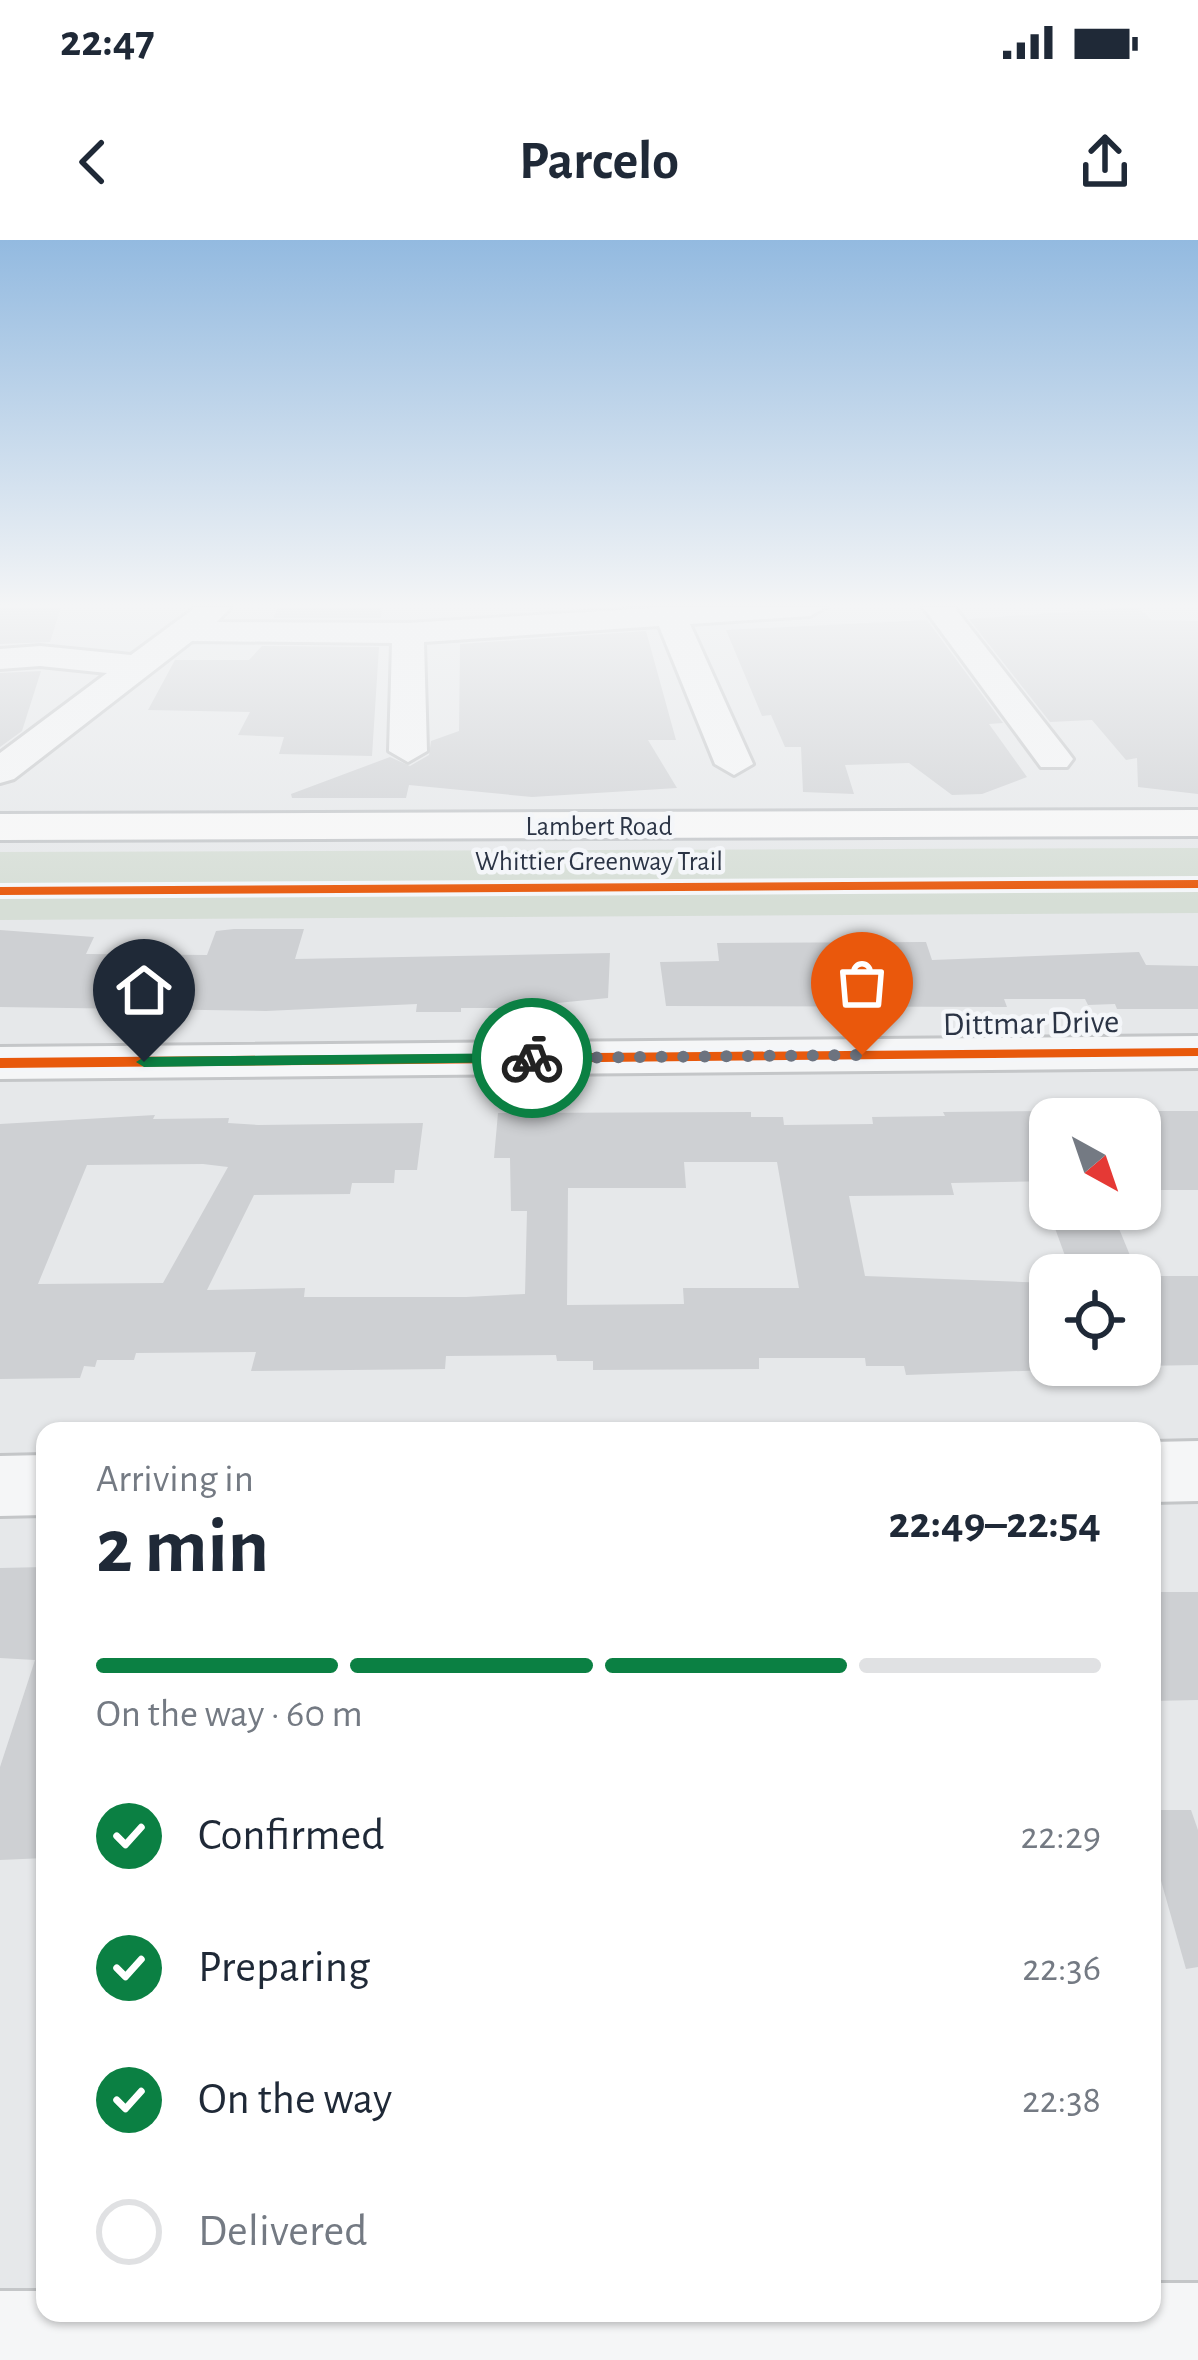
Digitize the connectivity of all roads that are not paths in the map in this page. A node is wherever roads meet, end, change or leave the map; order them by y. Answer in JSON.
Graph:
{"nodes":[{"id":1,"x":84,"y":706,"type":"edge"},
{"id":2,"x":408,"y":706,"type":"edge"},
{"id":3,"x":709,"y":706,"type":"edge"},
{"id":4,"x":1014,"y":706,"type":"edge"},
{"id":5,"x":408,"y":751,"type":"dead end"},
{"id":6,"x":1054,"y":759,"type":"dead end"},
{"id":7,"x":734,"y":764,"type":"dead end"},
{"id":8,"x":0,"y":771,"type":"edge"},
{"id":9,"x":1198,"y":823,"type":"edge"},
{"id":10,"x":0,"y":827,"type":"edge"},
{"id":11,"x":1198,"y":1052,"type":"edge"},
{"id":12,"x":0,"y":1063,"type":"edge"},
{"id":13,"x":1198,"y":1471,"type":"edge"},
{"id":14,"x":1161,"y":1472,"type":"edge"},
{"id":15,"x":36,"y":1485,"type":"edge"},
{"id":16,"x":0,"y":1486,"type":"edge"},
{"id":17,"x":1198,"y":2338,"type":"edge"},
{"id":18,"x":0,"y":2348,"type":"edge"}],
"edges":[{"from":1,"to":8,"type":"street"},
{"from":2,"to":5,"type":"street"},
{"from":3,"to":7,"type":"street"},
{"from":4,"to":6,"type":"street"},
{"from":9,"to":10,"type":"main road","name":"Lambert Road"},
{"from":11,"to":12,"type":"street","name":"Dittmar Drive"},
{"from":13,"to":14,"type":"street"},
{"from":15,"to":16,"type":"street"},
{"from":17,"to":18,"type":"street"}]}
